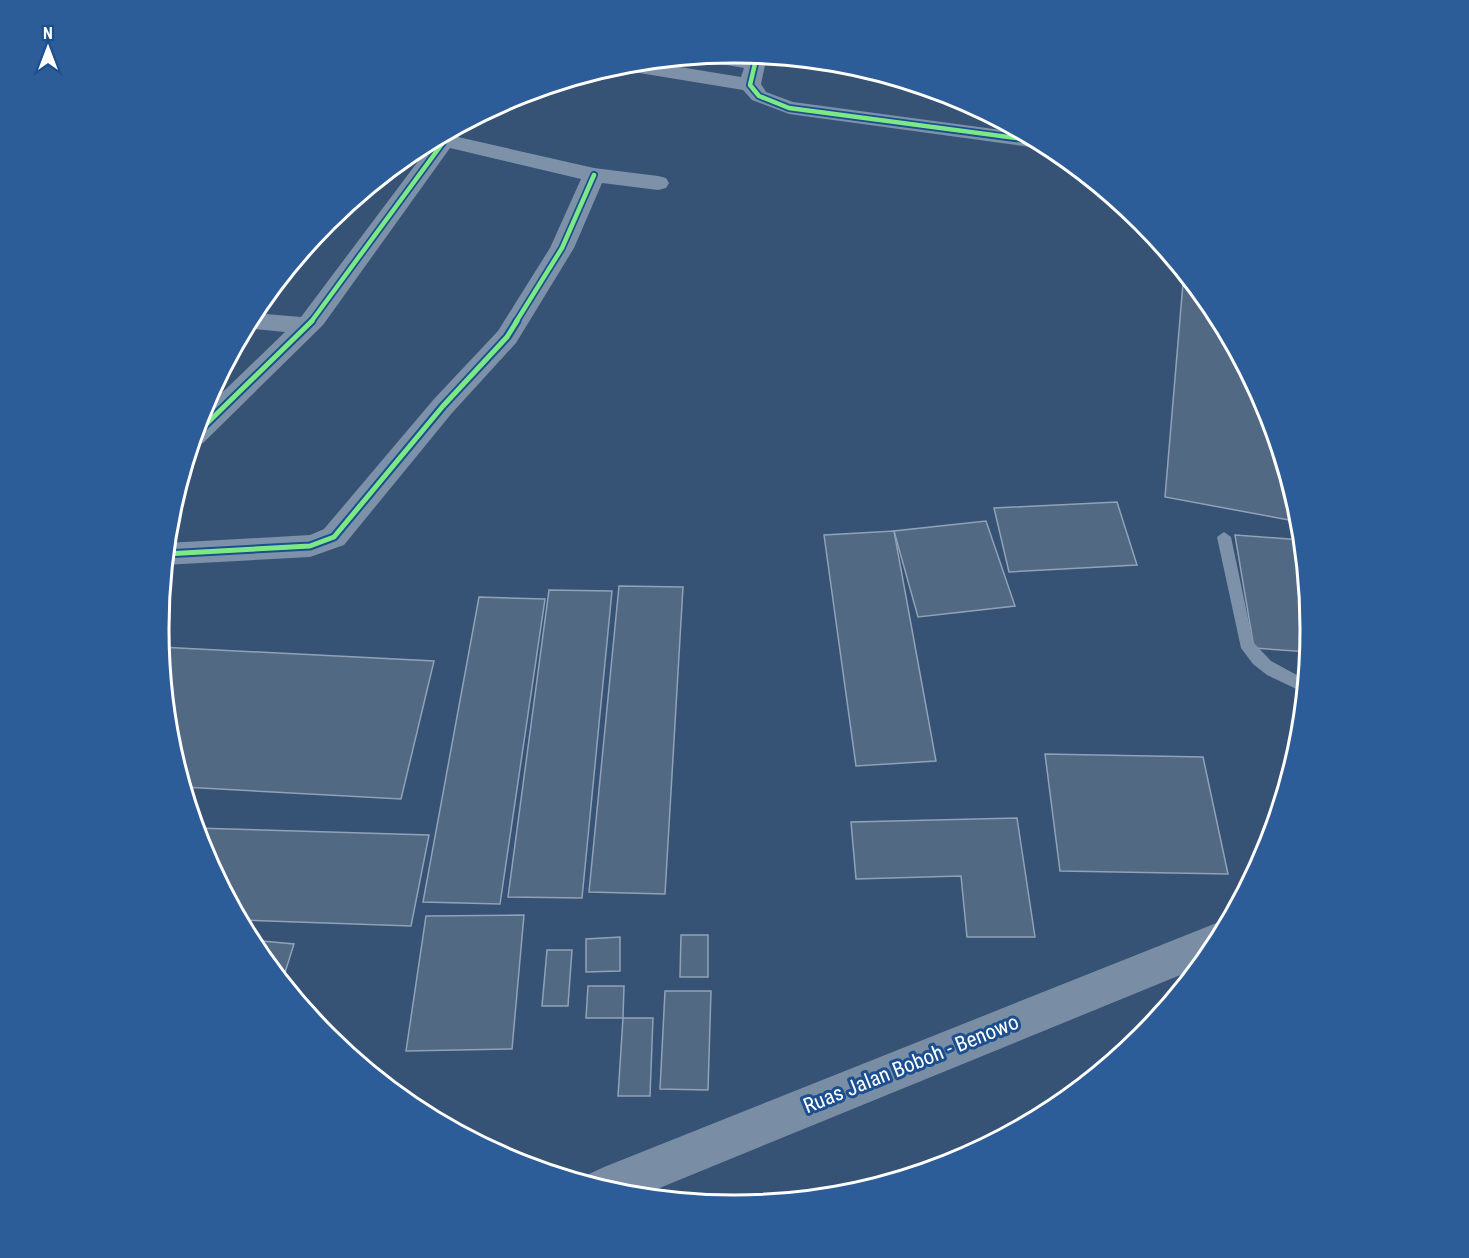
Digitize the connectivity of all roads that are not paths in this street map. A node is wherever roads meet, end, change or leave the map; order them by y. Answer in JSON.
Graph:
{"nodes":[{"id":1,"x":710,"y":64,"type":"edge"},
{"id":2,"x":754,"y":64,"type":"edge"},
{"id":3,"x":654,"y":69,"type":"edge"},
{"id":4,"x":705,"y":77,"type":"junction"},
{"id":5,"x":750,"y":85,"type":"junction"},
{"id":6,"x":453,"y":138,"type":"edge"},
{"id":7,"x":1016,"y":138,"type":"edge"},
{"id":8,"x":436,"y":149,"type":"edge"},
{"id":9,"x":594,"y":175,"type":"junction"},
{"id":10,"x":658,"y":183,"type":"dead end"},
{"id":11,"x":260,"y":322,"type":"edge"},
{"id":12,"x":307,"y":326,"type":"junction"},
{"id":13,"x":209,"y":421,"type":"edge"},
{"id":14,"x":1224,"y":537,"type":"dead end"},
{"id":15,"x":173,"y":554,"type":"edge"},
{"id":16,"x":1298,"y":683,"type":"edge"},
{"id":17,"x":1203,"y":947,"type":"edge"},
{"id":18,"x":619,"y":1183,"type":"edge"}],
"edges":[{"from":1,"to":4,"type":"street"},
{"from":2,"to":5,"type":"street"},
{"from":3,"to":4,"type":"street"},
{"from":4,"to":5,"type":"street"},
{"from":5,"to":7,"type":"street"},
{"from":6,"to":9,"type":"street"},
{"from":8,"to":12,"type":"street"},
{"from":9,"to":10,"type":"street"},
{"from":9,"to":15,"type":"street"},
{"from":11,"to":12,"type":"street"},
{"from":12,"to":13,"type":"street"},
{"from":14,"to":16,"type":"lane"},
{"from":17,"to":18,"type":"main road","name":"Ruas Jalan Boboh - Benowo"}]}
